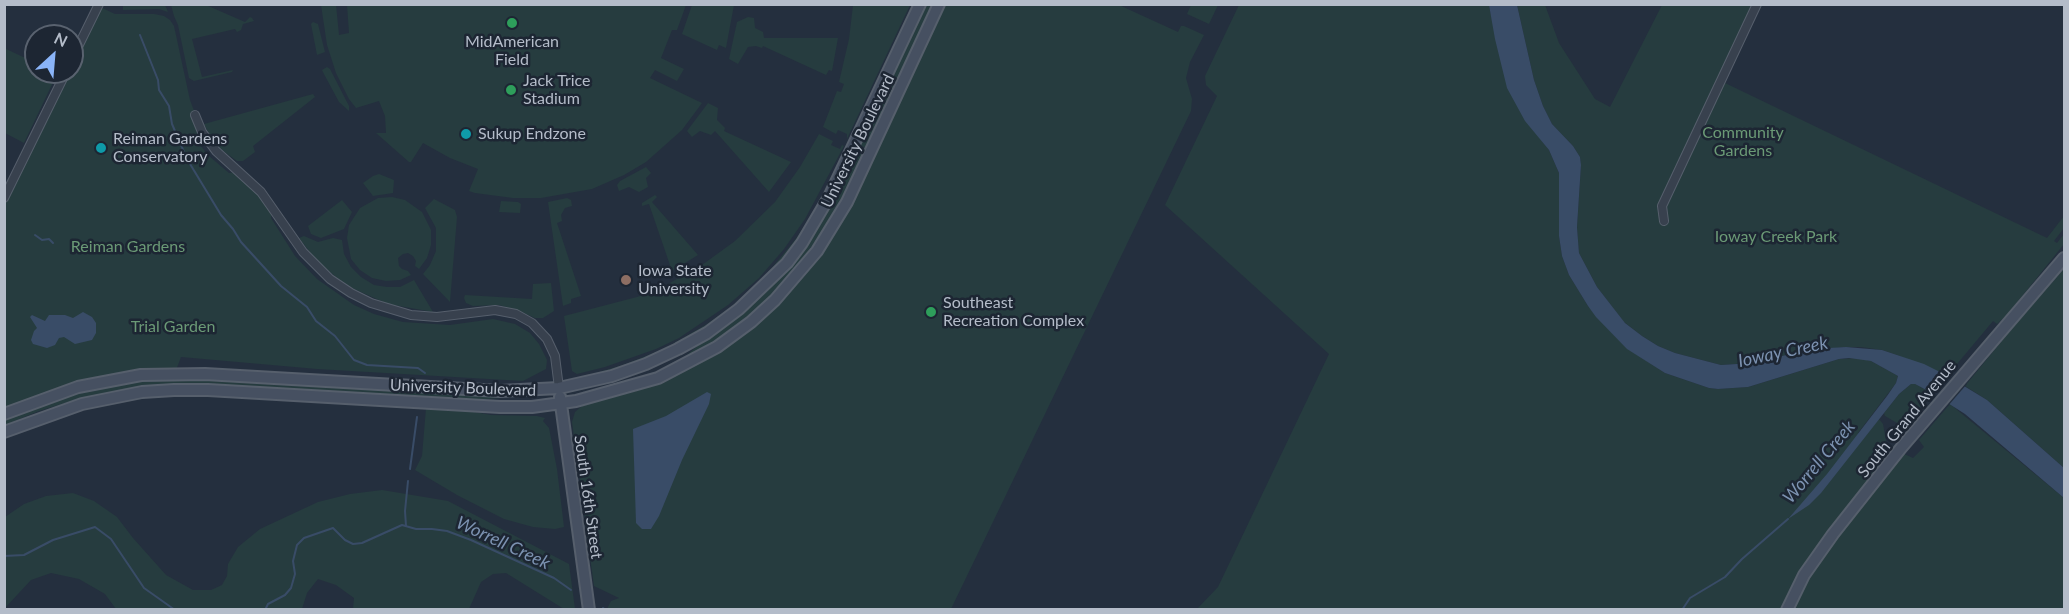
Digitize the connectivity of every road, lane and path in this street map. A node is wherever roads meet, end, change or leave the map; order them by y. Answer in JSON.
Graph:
{"nodes":[{"id":1,"x":920,"y":4,"type":"edge"},
{"id":2,"x":939,"y":4,"type":"edge"},
{"id":3,"x":1757,"y":4,"type":"edge"},
{"id":4,"x":97,"y":5,"type":"edge"},
{"id":5,"x":84,"y":33,"type":"edge"},
{"id":6,"x":60,"y":84,"type":"edge"},
{"id":7,"x":195,"y":115,"type":"dead end"},
{"id":8,"x":4,"y":198,"type":"edge"},
{"id":9,"x":1664,"y":221,"type":"dead end"},
{"id":10,"x":2064,"y":258,"type":"edge"},
{"id":11,"x":559,"y":388,"type":"junction"},
{"id":12,"x":561,"y":404,"type":"junction"},
{"id":13,"x":4,"y":414,"type":"edge"},
{"id":14,"x":4,"y":432,"type":"edge"},
{"id":15,"x":589,"y":609,"type":"edge"},
{"id":16,"x":1787,"y":609,"type":"edge"}],
"edges":[{"from":1,"to":11,"type":"main road","name":"University Boulevard"},
{"from":2,"to":12,"type":"main road","name":"University Boulevard"},
{"from":3,"to":9,"type":"street"},
{"from":4,"to":5,"type":"street"},
{"from":6,"to":8,"type":"street"},
{"from":7,"to":11,"type":"street"},
{"from":10,"to":16,"type":"main road","name":"South Grand Avenue"},
{"from":11,"to":12,"type":"main road","name":"South 16th Street"},
{"from":11,"to":13,"type":"main road","name":"University Boulevard"},
{"from":12,"to":14,"type":"main road","name":"University Boulevard"},
{"from":12,"to":15,"type":"main road","name":"South 16th Street"}]}
